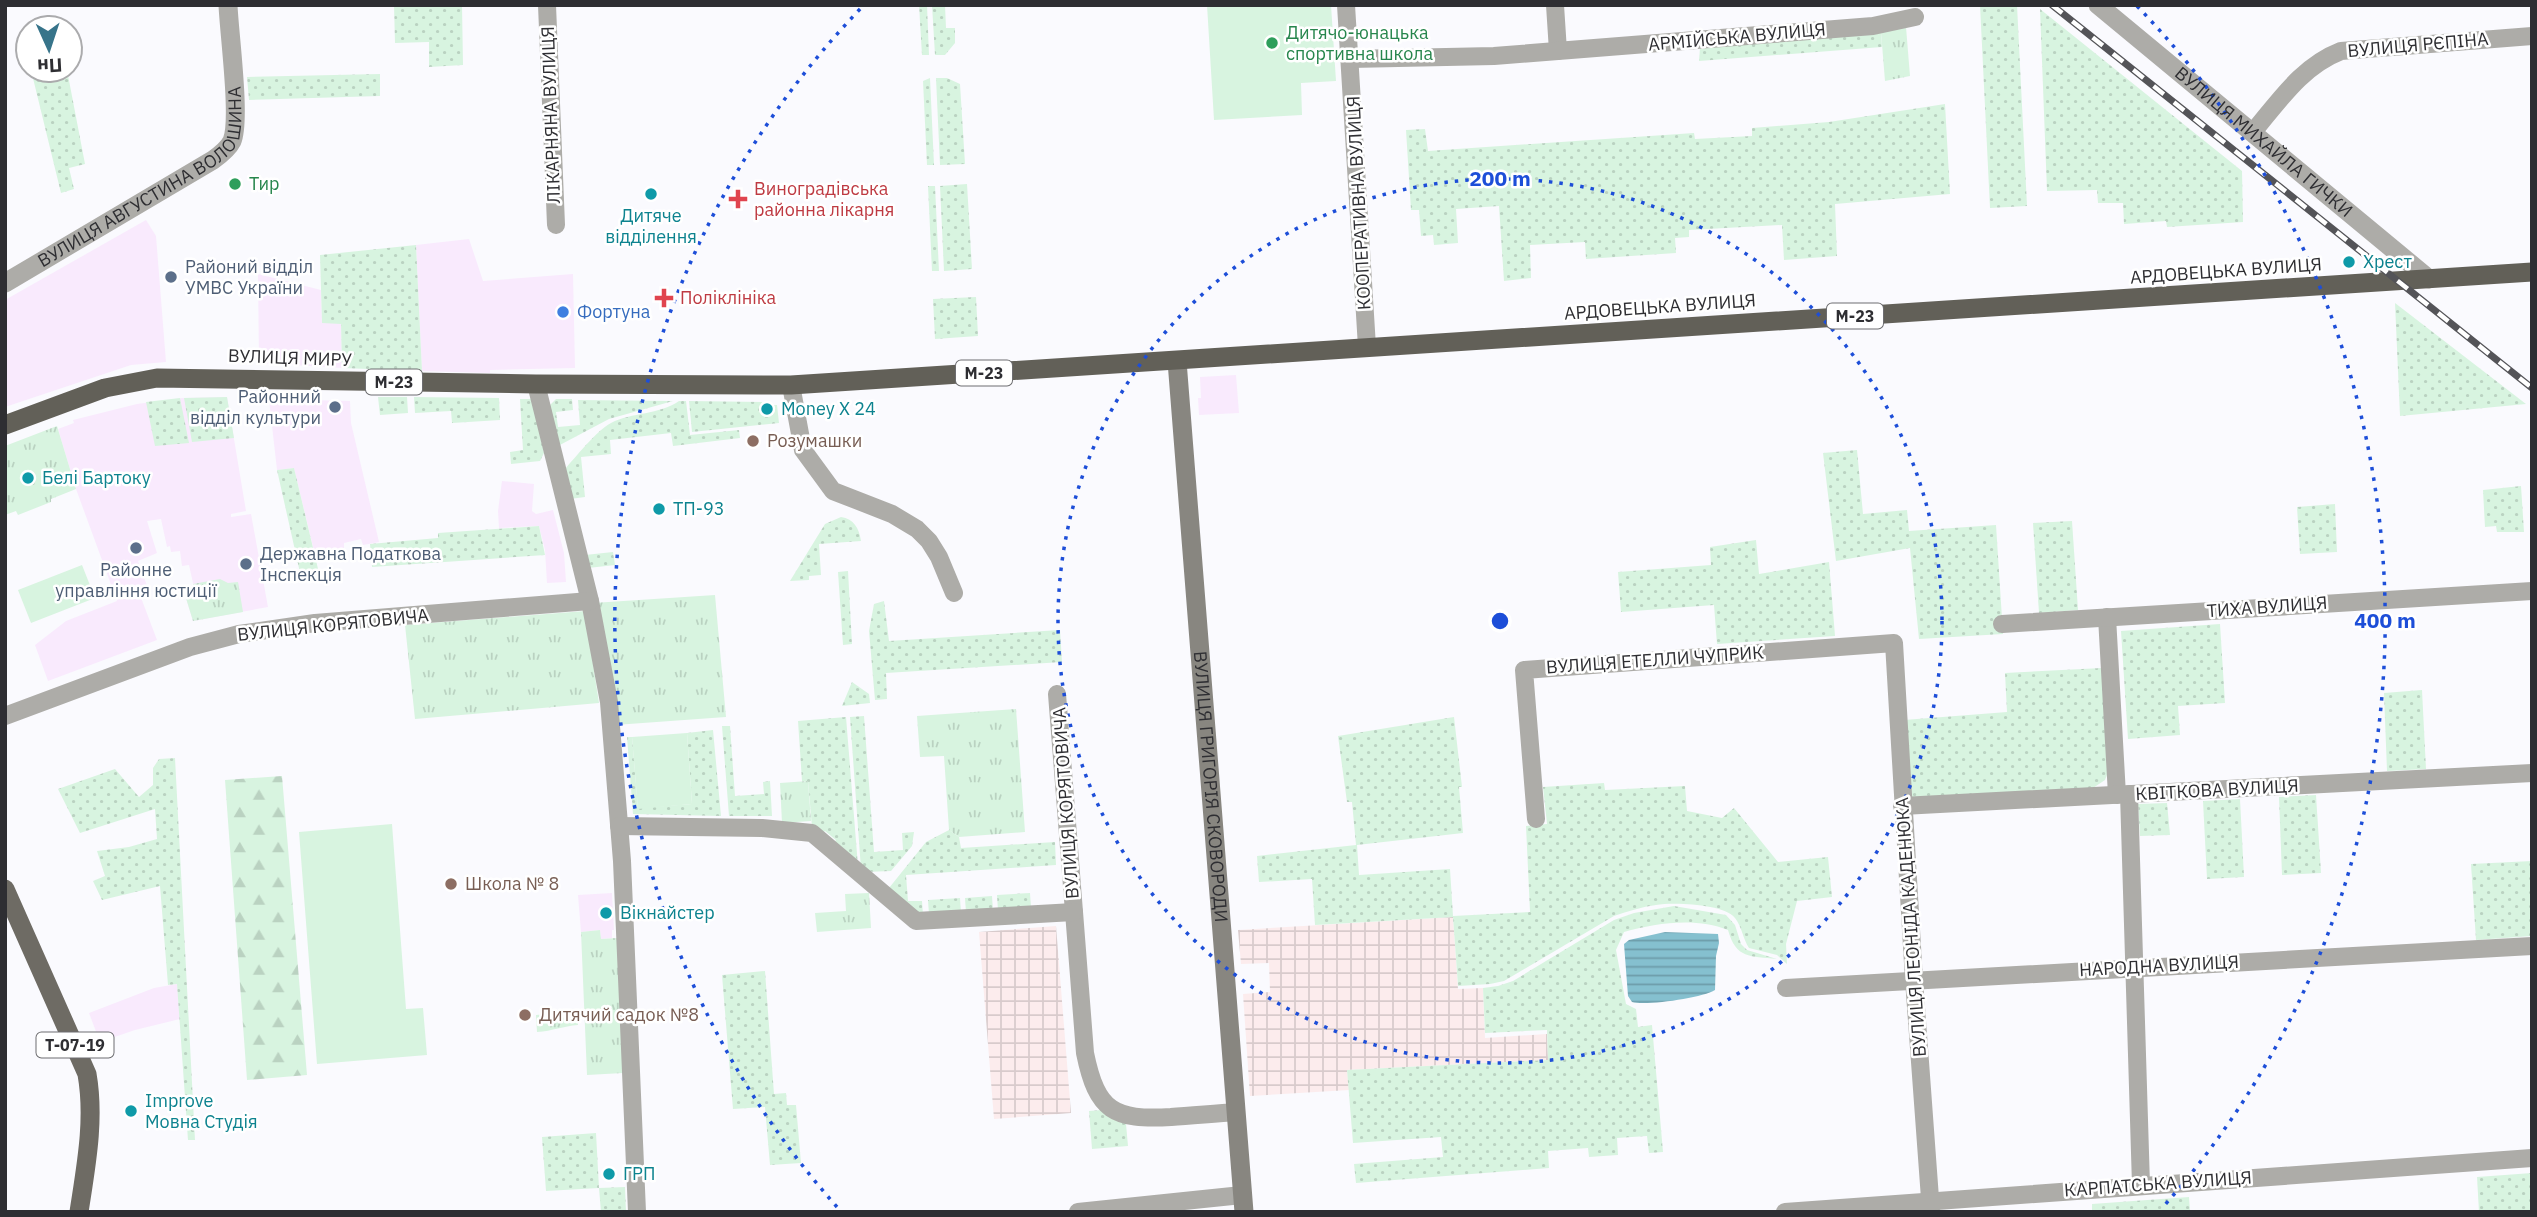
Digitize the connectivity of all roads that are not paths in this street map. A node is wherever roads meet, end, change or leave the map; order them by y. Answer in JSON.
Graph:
{"nodes":[{"id":1,"x":228,"y":5,"type":"edge"},
{"id":2,"x":547,"y":5,"type":"edge"},
{"id":3,"x":1346,"y":5,"type":"edge"},
{"id":4,"x":1555,"y":5,"type":"edge"},
{"id":5,"x":2098,"y":5,"type":"edge"},
{"id":6,"x":1915,"y":17,"type":"dead end"},
{"id":7,"x":2532,"y":36,"type":"edge"},
{"id":8,"x":1558,"y":51,"type":"junction"},
{"id":9,"x":1350,"y":59,"type":"junction"},
{"id":10,"x":2253,"y":132,"type":"junction"},
{"id":11,"x":556,"y":225,"type":"dead end"},
{"id":12,"x":2532,"y":272,"type":"edge"},
{"id":13,"x":2429,"y":279,"type":"junction"},
{"id":14,"x":5,"y":283,"type":"edge"},
{"id":15,"x":1367,"y":347,"type":"junction"},
{"id":16,"x":1177,"y":360,"type":"junction"},
{"id":17,"x":536,"y":384,"type":"junction"},
{"id":18,"x":791,"y":385,"type":"junction"},
{"id":19,"x":5,"y":425,"type":"edge"},
{"id":20,"x":2532,"y":590,"type":"edge"},
{"id":21,"x":954,"y":593,"type":"dead end"},
{"id":22,"x":590,"y":601,"type":"junction"},
{"id":23,"x":2108,"y":617,"type":"junction"},
{"id":24,"x":2002,"y":624,"type":"dead end"},
{"id":25,"x":1894,"y":643,"type":"joint"},
{"id":26,"x":1058,"y":694,"type":"dead end"},
{"id":27,"x":5,"y":716,"type":"edge"},
{"id":28,"x":2532,"y":773,"type":"edge"},
{"id":29,"x":2123,"y":795,"type":"junction"},
{"id":30,"x":1902,"y":806,"type":"junction"},
{"id":31,"x":1536,"y":819,"type":"dead end"},
{"id":32,"x":619,"y":826,"type":"junction"},
{"id":33,"x":5,"y":889,"type":"edge"},
{"id":34,"x":1074,"y":912,"type":"junction"},
{"id":35,"x":2532,"y":946,"type":"edge"},
{"id":36,"x":2134,"y":967,"type":"junction"},
{"id":37,"x":1913,"y":980,"type":"junction"},
{"id":38,"x":1786,"y":988,"type":"dead end"},
{"id":39,"x":1236,"y":1112,"type":"junction"},
{"id":40,"x":2532,"y":1158,"type":"edge"},
{"id":41,"x":2141,"y":1185,"type":"junction"},
{"id":42,"x":1243,"y":1203,"type":"edge"},
{"id":43,"x":1931,"y":1206,"type":"edge"},
{"id":44,"x":79,"y":1211,"type":"edge"},
{"id":45,"x":85,"y":1212,"type":"edge"},
{"id":46,"x":637,"y":1212,"type":"edge"},
{"id":47,"x":1078,"y":1212,"type":"edge"},
{"id":48,"x":1785,"y":1212,"type":"edge"}],
"edges":[{"from":1,"to":14,"type":"street","name":"ВУЛИЦЯ АВГУСТИНА ВОЛОШИНА"},
{"from":2,"to":11,"type":"street","name":"ЛІКАРНЯНА ВУЛИЦЯ"},
{"from":3,"to":9,"type":"street","name":"КООПЕРАТИВНА ВУЛИЦЯ"},
{"from":4,"to":8,"type":"street"},
{"from":5,"to":10,"type":"street","name":"ВУЛИЦЯ МИХАЙЛА ГИЧКИ"},
{"from":6,"to":8,"type":"street","name":"АРМІЙСЬКА ВУЛИЦЯ"},
{"from":7,"to":10,"type":"street","name":"ВУЛИЦЯ РЄПІНА"},
{"from":8,"to":9,"type":"street","name":"АРМІЙСЬКА ВУЛИЦЯ"},
{"from":9,"to":15,"type":"street","name":"КООПЕРАТИВНА ВУЛИЦЯ"},
{"from":10,"to":13,"type":"street","name":"ВУЛИЦЯ МИХАЙЛА ГИЧКИ"},
{"from":12,"to":13,"type":"highway","name":"АРДОВЕЦЬКА ВУЛИЦЯ","number":"М-23"},
{"from":13,"to":15,"type":"highway","name":"АРДОВЕЦЬКА ВУЛИЦЯ","number":"М-23"},
{"from":15,"to":16,"type":"highway","name":"АРДОВЕЦЬКА ВУЛИЦЯ","number":"М-23"},
{"from":16,"to":18,"type":"highway","name":"АРДОВЕЦЬКА ВУЛИЦЯ","number":"М-23"},
{"from":16,"to":39,"type":"main road","name":"ВУЛИЦЯ ГРИГОРІЯ СКОВОРОДИ"},
{"from":17,"to":18,"type":"highway","name":"ВУЛИЦЯ МИРУ","number":"М-23"},
{"from":17,"to":19,"type":"highway","name":"ВУЛИЦЯ МИРУ","number":"М-23"},
{"from":17,"to":22,"type":"street"},
{"from":18,"to":21,"type":"street"},
{"from":20,"to":23,"type":"street","name":"ТИХА ВУЛИЦЯ"},
{"from":22,"to":27,"type":"street","name":"ВУЛИЦЯ КОРЯТОВИЧА"},
{"from":22,"to":32,"type":"street"},
{"from":23,"to":24,"type":"street","name":"ТИХА ВУЛИЦЯ"},
{"from":23,"to":29,"type":"street"},
{"from":25,"to":30,"type":"street","name":"ВУЛИЦЯ ЛЕОНІДА КАДЕНЮКА"},
{"from":25,"to":31,"type":"street","name":"ВУЛИЦЯ ЕТЕЛЛИ ЧУПРИК"},
{"from":26,"to":34,"type":"street","name":"ВУЛИЦЯ КОРЯТОВИЧА"},
{"from":28,"to":29,"type":"street","name":"КВІТКОВА ВУЛИЦЯ"},
{"from":29,"to":30,"type":"street","name":"КВІТКОВА ВУЛИЦЯ"},
{"from":29,"to":36,"type":"street"},
{"from":30,"to":37,"type":"street","name":"ВУЛИЦЯ ЛЕОНІДА КАДЕНЮКА"},
{"from":32,"to":34,"type":"street","name":"ВУЛИЦЯ КОРЯТОВИЧА"},
{"from":32,"to":46,"type":"street"},
{"from":33,"to":44,"type":"main road","number":"Т-07-19"},
{"from":34,"to":39,"type":"street","name":"ВУЛИЦЯ КОРЯТОВИЧА"},
{"from":35,"to":36,"type":"street","name":"НАРОДНА ВУЛИЦЯ"},
{"from":36,"to":37,"type":"street","name":"НАРОДНА ВУЛИЦЯ"},
{"from":36,"to":41,"type":"street"},
{"from":37,"to":38,"type":"street","name":"НАРОДНА ВУЛИЦЯ"},
{"from":37,"to":43,"type":"street","name":"ВУЛИЦЯ ЛЕОНІДА КАДЕНЮКА"},
{"from":39,"to":42,"type":"main road","name":"ВУЛИЦЯ ГРИГОРІЯ СКОВОРОДИ"},
{"from":40,"to":41,"type":"street","name":"КАРПАТСЬКА ВУЛИЦЯ"},
{"from":41,"to":43,"type":"street","name":"КАРПАТСЬКА ВУЛИЦЯ"},
{"from":42,"to":47,"type":"street"},
{"from":43,"to":48,"type":"street","name":"КАРПАТСЬКА ВУЛИЦЯ"},
{"from":44,"to":45,"type":"street"}]}
